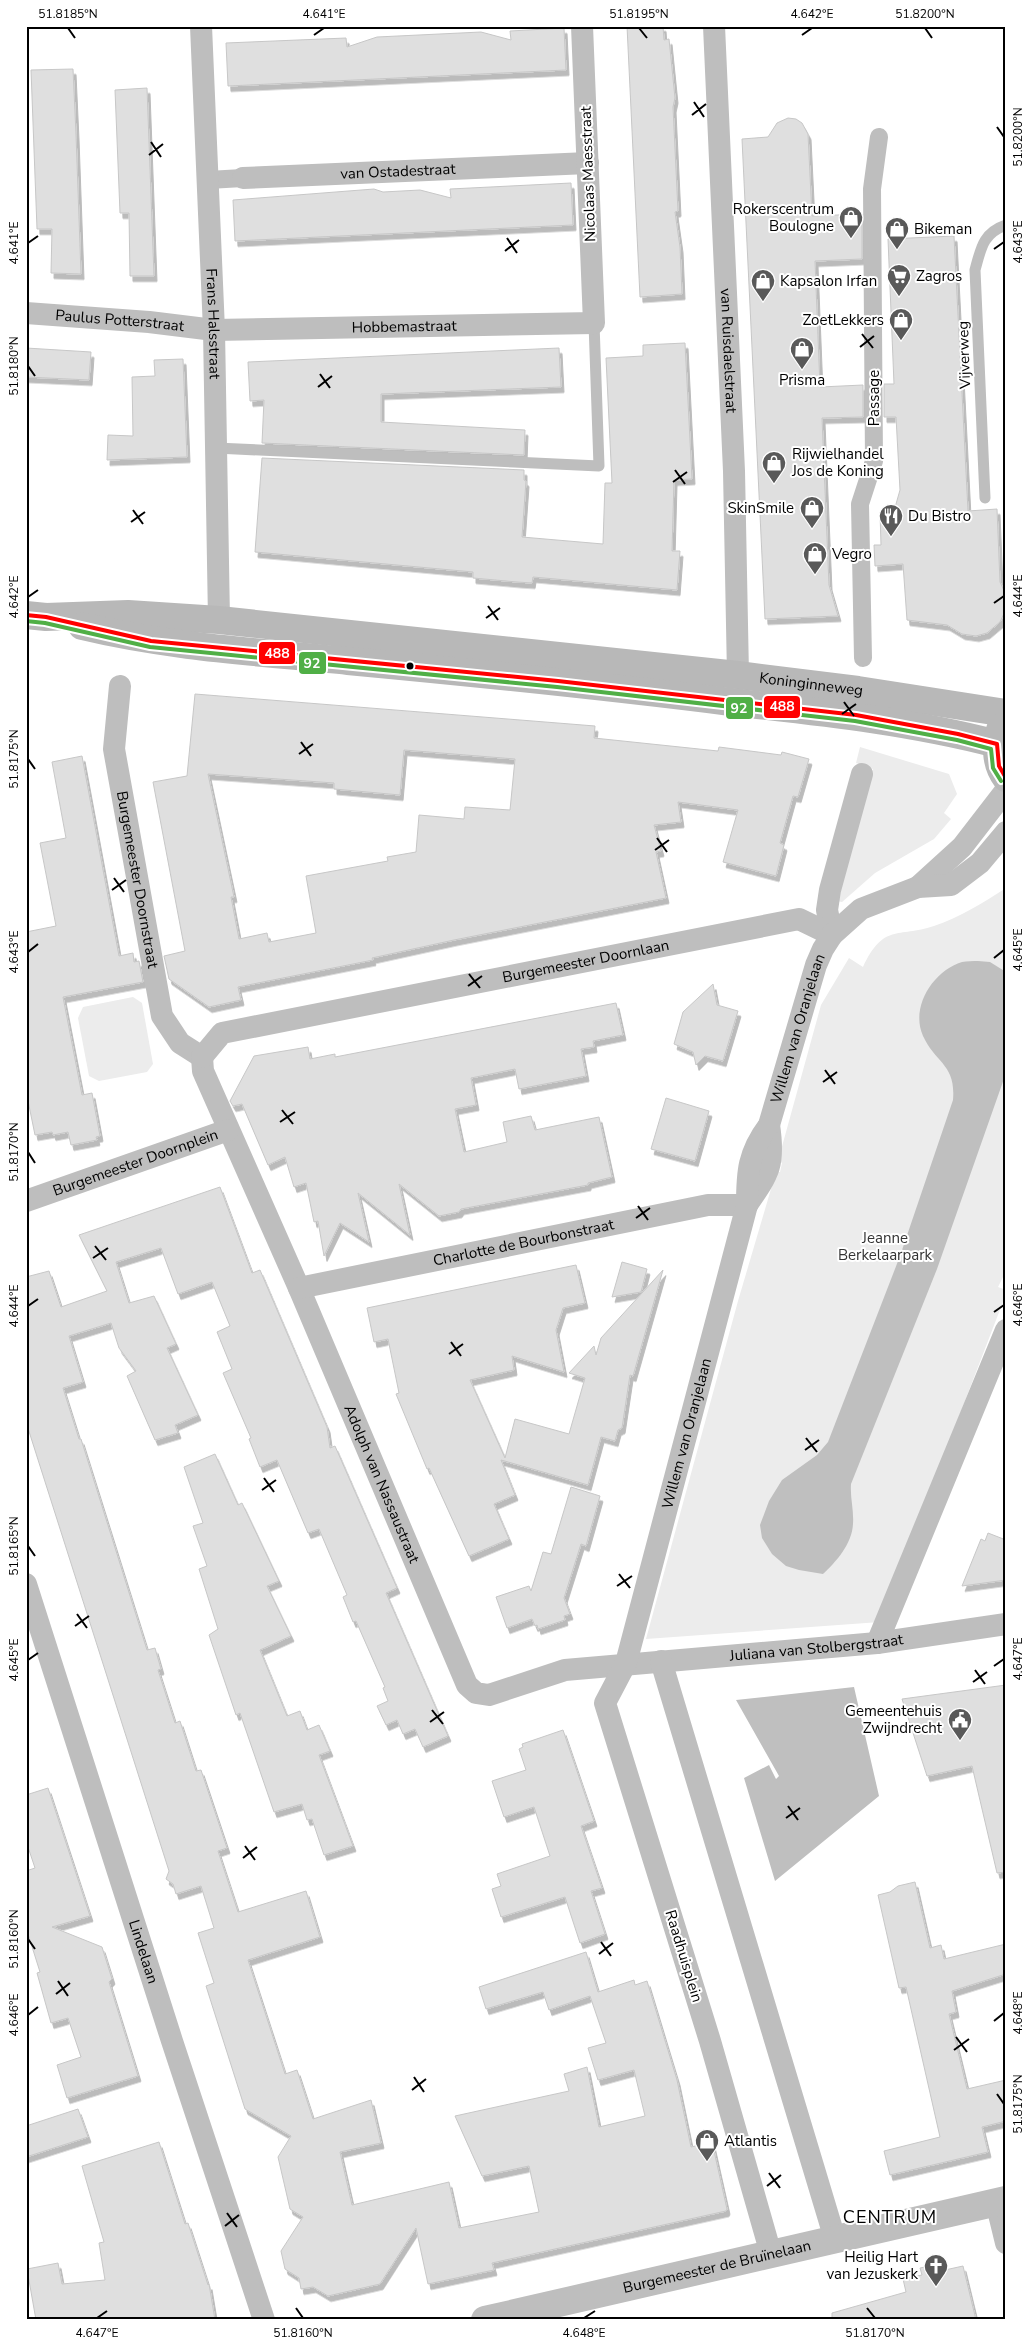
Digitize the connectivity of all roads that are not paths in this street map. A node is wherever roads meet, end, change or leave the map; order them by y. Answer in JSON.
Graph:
{"nodes":[{"id":1,"x":201,"y":26,"type":"edge"},
{"id":2,"x":582,"y":26,"type":"edge"},
{"id":3,"x":714,"y":26,"type":"edge"},
{"id":4,"x":879,"y":137,"type":"dead end"},
{"id":5,"x":588,"y":163,"type":"junction"},
{"id":6,"x":243,"y":178,"type":"joint"},
{"id":7,"x":208,"y":180,"type":"junction"},
{"id":8,"x":1006,"y":225,"type":"edge"},
{"id":9,"x":26,"y":313,"type":"edge"},
{"id":10,"x":594,"y":323,"type":"junction"},
{"id":11,"x":214,"y":330,"type":"junction"},
{"id":12,"x":216,"y":448,"type":"junction"},
{"id":13,"x":985,"y":498,"type":"dead end"},
{"id":14,"x":36,"y":616,"type":"edge"},
{"id":15,"x":219,"y":620,"type":"junction"},
{"id":16,"x":864,"y":658,"type":"dead end"},
{"id":17,"x":738,"y":675,"type":"junction"},
{"id":18,"x":120,"y":686,"type":"dead end"},
{"id":19,"x":1006,"y":713,"type":"edge"},
{"id":20,"x":1006,"y":719,"type":"edge"},
{"id":21,"x":997,"y":744,"type":"junction"},
{"id":22,"x":862,"y":774,"type":"dead end"},
{"id":23,"x":1006,"y":778,"type":"edge"},
{"id":24,"x":1006,"y":790,"type":"edge"},
{"id":25,"x":1006,"y":832,"type":"edge"},
{"id":26,"x":918,"y":887,"type":"junction"},
{"id":27,"x":832,"y":935,"type":"junction"},
{"id":28,"x":202,"y":1057,"type":"junction"},
{"id":29,"x":228,"y":1130,"type":"junction"},
{"id":30,"x":26,"y":1200,"type":"edge"},
{"id":31,"x":747,"y":1205,"type":"junction"},
{"id":32,"x":299,"y":1288,"type":"junction"},
{"id":33,"x":1006,"y":1330,"type":"edge"},
{"id":34,"x":26,"y":1584,"type":"edge"},
{"id":35,"x":1006,"y":1624,"type":"edge"},
{"id":36,"x":877,"y":1643,"type":"junction"},
{"id":37,"x":661,"y":1661,"type":"junction"},
{"id":38,"x":626,"y":1663,"type":"junction"},
{"id":39,"x":1001,"y":2201,"type":"edge"},
{"id":40,"x":835,"y":2239,"type":"junction"},
{"id":41,"x":1006,"y":2243,"type":"edge"},
{"id":42,"x":771,"y":2254,"type":"junction"},
{"id":43,"x":264,"y":2320,"type":"edge"},
{"id":44,"x":485,"y":2320,"type":"edge"}],
"edges":[{"from":1,"to":7,"type":"street","name":"Frans Halsstraat"},
{"from":2,"to":5,"type":"street","name":"Nicolaas Maesstraat"},
{"from":3,"to":17,"type":"street","name":"van Ruisdaelstraat"},
{"from":4,"to":16,"type":"street","name":"Passage"},
{"from":5,"to":6,"type":"street","name":"van Ostadestraat"},
{"from":5,"to":10,"type":"street","name":"Nicolaas Maesstraat"},
{"from":6,"to":7,"type":"street","name":"van Ostadestraat"},
{"from":7,"to":11,"type":"street","name":"Frans Halsstraat"},
{"from":8,"to":13,"type":"lane","name":"Vijverweg"},
{"from":9,"to":11,"type":"street","name":"Paulus Potterstraat"},
{"from":10,"to":11,"type":"street","name":"Hobbemastraat"},
{"from":10,"to":12,"type":"lane"},
{"from":11,"to":12,"type":"street","name":"Frans Halsstraat"},
{"from":12,"to":15,"type":"street","name":"Frans Halsstraat"},
{"from":14,"to":15,"type":"main road","name":"Koninginneweg"},
{"from":14,"to":21,"type":"main road","name":"Koninginneweg"},
{"from":15,"to":17,"type":"main road","name":"Koninginneweg"},
{"from":17,"to":19,"type":"main road","name":"Koninginneweg"},
{"from":18,"to":28,"type":"street","name":"Burgemeester Doornstraat"},
{"from":20,"to":21,"type":"main road"},
{"from":21,"to":23,"type":"main road"},
{"from":22,"to":27,"type":"street","name":"Willem van Oranjelaan"},
{"from":24,"to":26,"type":"street","name":"Willem van Oranjelaan"},
{"from":25,"to":26,"type":"street","name":"Willem van Oranjelaan"},
{"from":26,"to":27,"type":"street","name":"Willem van Oranjelaan"},
{"from":27,"to":28,"type":"street","name":"Burgemeester Doornlaan"},
{"from":27,"to":31,"type":"street","name":"Willem van Oranjelaan"},
{"from":28,"to":29,"type":"street","name":"Burgemeester Doornplein"},
{"from":29,"to":30,"type":"street","name":"Burgemeester Doornplein"},
{"from":29,"to":32,"type":"street","name":"Adolph van Nassaustraat"},
{"from":31,"to":32,"type":"street","name":"Charlotte de Bourbonstraat"},
{"from":31,"to":38,"type":"street","name":"Willem van Oranjelaan"},
{"from":32,"to":38,"type":"street","name":"Adolph van Nassaustraat"},
{"from":33,"to":36,"type":"street"},
{"from":34,"to":43,"type":"street","name":"Lindelaan"},
{"from":35,"to":36,"type":"street","name":"Juliana van Stolbergstraat"},
{"from":36,"to":37,"type":"street","name":"Juliana van Stolbergstraat"},
{"from":37,"to":38,"type":"street","name":"Juliana van Stolbergstraat"},
{"from":37,"to":40,"type":"street"},
{"from":38,"to":42,"type":"street","name":"Raadhuisplein"},
{"from":39,"to":40,"type":"street","name":"Burgemeester de Bruïnelaan"},
{"from":39,"to":41,"type":"street"},
{"from":40,"to":42,"type":"street","name":"Burgemeester de Bruïnelaan"},
{"from":42,"to":44,"type":"street","name":"Burgemeester de Bruïnelaan"}]}
